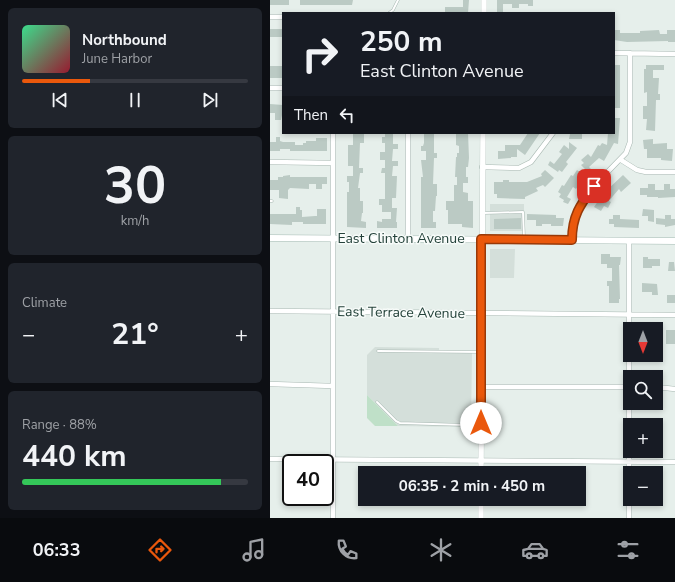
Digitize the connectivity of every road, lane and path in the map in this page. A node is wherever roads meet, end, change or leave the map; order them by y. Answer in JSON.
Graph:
{"nodes":[{"id":1,"x":398,"y":0,"type":"edge"},
{"id":2,"x":484,"y":0,"type":"edge"},
{"id":3,"x":390,"y":12,"type":"edge"},
{"id":4,"x":484,"y":12,"type":"edge"},
{"id":5,"x":270,"y":17,"type":"edge"},
{"id":6,"x":282,"y":17,"type":"edge"},
{"id":7,"x":615,"y":53,"type":"edge"},
{"id":8,"x":630,"y":53,"type":"junction"},
{"id":9,"x":675,"y":54,"type":"edge"},
{"id":10,"x":270,"y":88,"type":"edge"},
{"id":11,"x":282,"y":88,"type":"edge"},
{"id":12,"x":333,"y":134,"type":"edge"},
{"id":13,"x":408,"y":134,"type":"edge"},
{"id":14,"x":483,"y":134,"type":"edge"},
{"id":15,"x":552,"y":134,"type":"edge"},
{"id":16,"x":621,"y":160,"type":"junction"},
{"id":17,"x":270,"y":162,"type":"edge"},
{"id":18,"x":333,"y":163,"type":"junction"},
{"id":19,"x":482,"y":167,"type":"junction"},
{"id":20,"x":675,"y":172,"type":"edge"},
{"id":21,"x":482,"y":213,"type":"junction"},
{"id":22,"x":270,"y":238,"type":"edge"},
{"id":23,"x":334,"y":238,"type":"junction"},
{"id":24,"x":408,"y":238,"type":"junction"},
{"id":25,"x":481,"y":239,"type":"junction"},
{"id":26,"x":524,"y":239,"type":"junction"},
{"id":27,"x":572,"y":240,"type":"junction"},
{"id":28,"x":629,"y":241,"type":"junction"},
{"id":29,"x":675,"y":241,"type":"edge"},
{"id":30,"x":270,"y":311,"type":"edge"},
{"id":31,"x":334,"y":312,"type":"junction"},
{"id":32,"x":481,"y":313,"type":"junction"},
{"id":33,"x":629,"y":314,"type":"junction"},
{"id":34,"x":675,"y":315,"type":"edge"},
{"id":35,"x":378,"y":351,"type":"dead end"},
{"id":36,"x":481,"y":352,"type":"junction"},
{"id":37,"x":629,"y":370,"type":"edge"},
{"id":38,"x":270,"y":384,"type":"edge"},
{"id":39,"x":333,"y":386,"type":"junction"},
{"id":40,"x":623,"y":387,"type":"edge"},
{"id":41,"x":481,"y":388,"type":"junction"},
{"id":42,"x":663,"y":388,"type":"edge"},
{"id":43,"x":675,"y":389,"type":"edge"},
{"id":44,"x":378,"y":402,"type":"dead end"},
{"id":45,"x":629,"y":410,"type":"edge"},
{"id":46,"x":481,"y":423,"type":"junction"},
{"id":47,"x":334,"y":454,"type":"edge"},
{"id":48,"x":270,"y":459,"type":"edge"},
{"id":49,"x":282,"y":459,"type":"edge"},
{"id":50,"x":334,"y":460,"type":"edge"},
{"id":51,"x":481,"y":461,"type":"junction"},
{"id":52,"x":629,"y":462,"type":"junction"},
{"id":53,"x":675,"y":462,"type":"edge"},
{"id":54,"x":481,"y":466,"type":"edge"},
{"id":55,"x":333,"y":506,"type":"edge"},
{"id":56,"x":481,"y":506,"type":"edge"},
{"id":57,"x":333,"y":518,"type":"edge"},
{"id":58,"x":481,"y":518,"type":"edge"},
{"id":59,"x":629,"y":518,"type":"edge"}],
"edges":[{"from":1,"to":3,"type":"lane"},
{"from":2,"to":4,"type":"street"},
{"from":5,"to":6,"type":"street"},
{"from":7,"to":8,"type":"street"},
{"from":8,"to":9,"type":"street"},
{"from":8,"to":16,"type":"street"},
{"from":10,"to":11,"type":"street"},
{"from":12,"to":18,"type":"street"},
{"from":13,"to":24,"type":"street"},
{"from":14,"to":19,"type":"street"},
{"from":15,"to":19,"type":"street"},
{"from":16,"to":20,"type":"street"},
{"from":16,"to":27,"type":"street"},
{"from":17,"to":18,"type":"street"},
{"from":18,"to":23,"type":"street"},
{"from":19,"to":21,"type":"street"},
{"from":21,"to":25,"type":"street"},
{"from":21,"to":26,"type":"lane"},
{"from":22,"to":23,"type":"main road","name":"East Clinton Avenue"},
{"from":23,"to":24,"type":"main road","name":"East Clinton Avenue"},
{"from":23,"to":31,"type":"street"},
{"from":24,"to":25,"type":"main road","name":"East Clinton Avenue"},
{"from":25,"to":26,"type":"main road","name":"East Clinton Avenue"},
{"from":25,"to":32,"type":"street"},
{"from":26,"to":27,"type":"main road","name":"East Clinton Avenue"},
{"from":27,"to":28,"type":"main road","name":"East Clinton Avenue"},
{"from":28,"to":29,"type":"main road","name":"East Clinton Avenue"},
{"from":28,"to":33,"type":"street"},
{"from":30,"to":31,"type":"street","name":"East Terrace Avenue"},
{"from":31,"to":32,"type":"street","name":"East Terrace Avenue"},
{"from":31,"to":39,"type":"street"},
{"from":32,"to":33,"type":"street","name":"East Terrace Avenue"},
{"from":32,"to":36,"type":"street"},
{"from":33,"to":34,"type":"street","name":"East Terrace Avenue"},
{"from":33,"to":37,"type":"street"},
{"from":35,"to":36,"type":"lane"},
{"from":36,"to":41,"type":"street"},
{"from":38,"to":39,"type":"street"},
{"from":39,"to":47,"type":"street"},
{"from":40,"to":41,"type":"street"},
{"from":41,"to":46,"type":"street"},
{"from":42,"to":43,"type":"street"},
{"from":44,"to":46,"type":"lane"},
{"from":45,"to":52,"type":"street"},
{"from":46,"to":51,"type":"street"},
{"from":48,"to":49,"type":"street"},
{"from":50,"to":51,"type":"street"},
{"from":51,"to":52,"type":"street"},
{"from":51,"to":54,"type":"street"},
{"from":52,"to":53,"type":"street"},
{"from":52,"to":59,"type":"street"},
{"from":55,"to":57,"type":"street"},
{"from":56,"to":58,"type":"street"}]}
